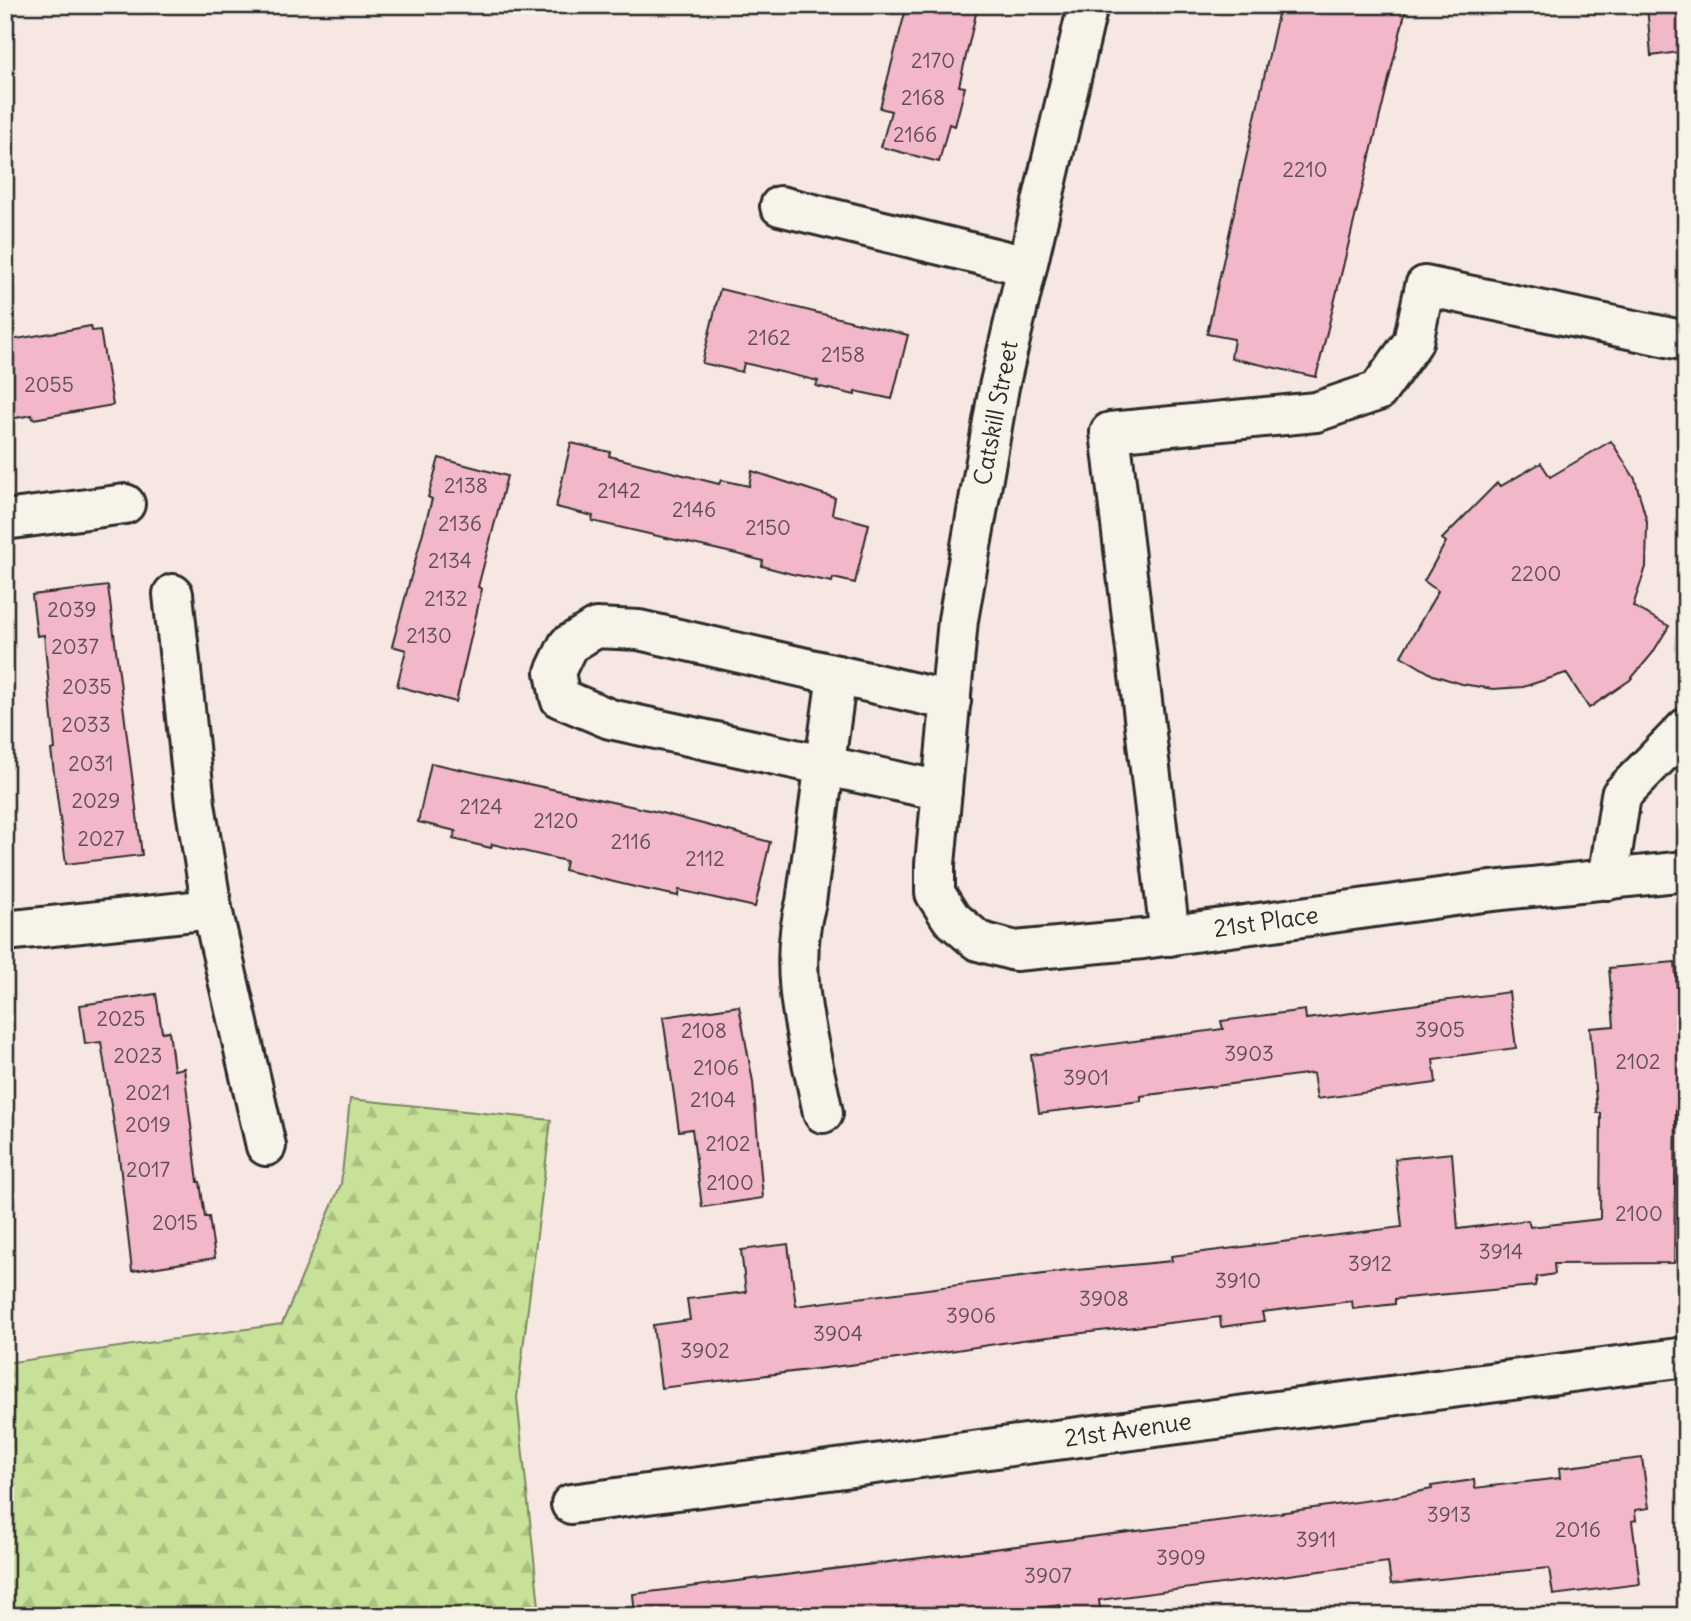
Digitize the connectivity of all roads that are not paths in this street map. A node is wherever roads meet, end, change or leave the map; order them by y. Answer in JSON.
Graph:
{"nodes":[{"id":1,"x":1088,"y":5,"type":"edge"},
{"id":2,"x":780,"y":206,"type":"dead end"},
{"id":3,"x":1027,"y":266,"type":"junction"},
{"id":4,"x":1686,"y":341,"type":"edge"},
{"id":5,"x":125,"y":504,"type":"dead end"},
{"id":6,"x":5,"y":520,"type":"edge"},
{"id":7,"x":173,"y":594,"type":"dead end"},
{"id":8,"x":837,"y":675,"type":"junction"},
{"id":9,"x":951,"y":701,"type":"junction"},
{"id":10,"x":1686,"y":728,"type":"edge"},
{"id":11,"x":824,"y":765,"type":"junction"},
{"id":12,"x":941,"y":808,"type":"junction"},
{"id":13,"x":1686,"y":872,"type":"edge"},
{"id":14,"x":1608,"y":880,"type":"junction"},
{"id":15,"x":212,"y":909,"type":"junction"},
{"id":16,"x":5,"y":931,"type":"edge"},
{"id":17,"x":1170,"y":936,"type":"junction"},
{"id":18,"x":823,"y":1113,"type":"dead end"},
{"id":19,"x":266,"y":1146,"type":"dead end"},
{"id":20,"x":1686,"y":1357,"type":"edge"},
{"id":21,"x":571,"y":1504,"type":"dead end"}],
"edges":[{"from":1,"to":3,"type":"street","name":"Catskill Street"},
{"from":2,"to":3,"type":"street"},
{"from":3,"to":9,"type":"street","name":"Catskill Street"},
{"from":4,"to":17,"type":"street"},
{"from":5,"to":6,"type":"street"},
{"from":7,"to":15,"type":"street"},
{"from":8,"to":9,"type":"street"},
{"from":8,"to":11,"type":"street"},
{"from":8,"to":11,"type":"street"},
{"from":9,"to":12,"type":"street","name":"Catskill Street"},
{"from":10,"to":14,"type":"street"},
{"from":11,"to":12,"type":"street"},
{"from":11,"to":18,"type":"street"},
{"from":12,"to":17,"type":"street","name":"21st Place"},
{"from":13,"to":14,"type":"street","name":"21st Place"},
{"from":14,"to":17,"type":"street","name":"21st Place"},
{"from":15,"to":16,"type":"street"},
{"from":15,"to":19,"type":"street"},
{"from":20,"to":21,"type":"street","name":"21st Avenue"}]}
